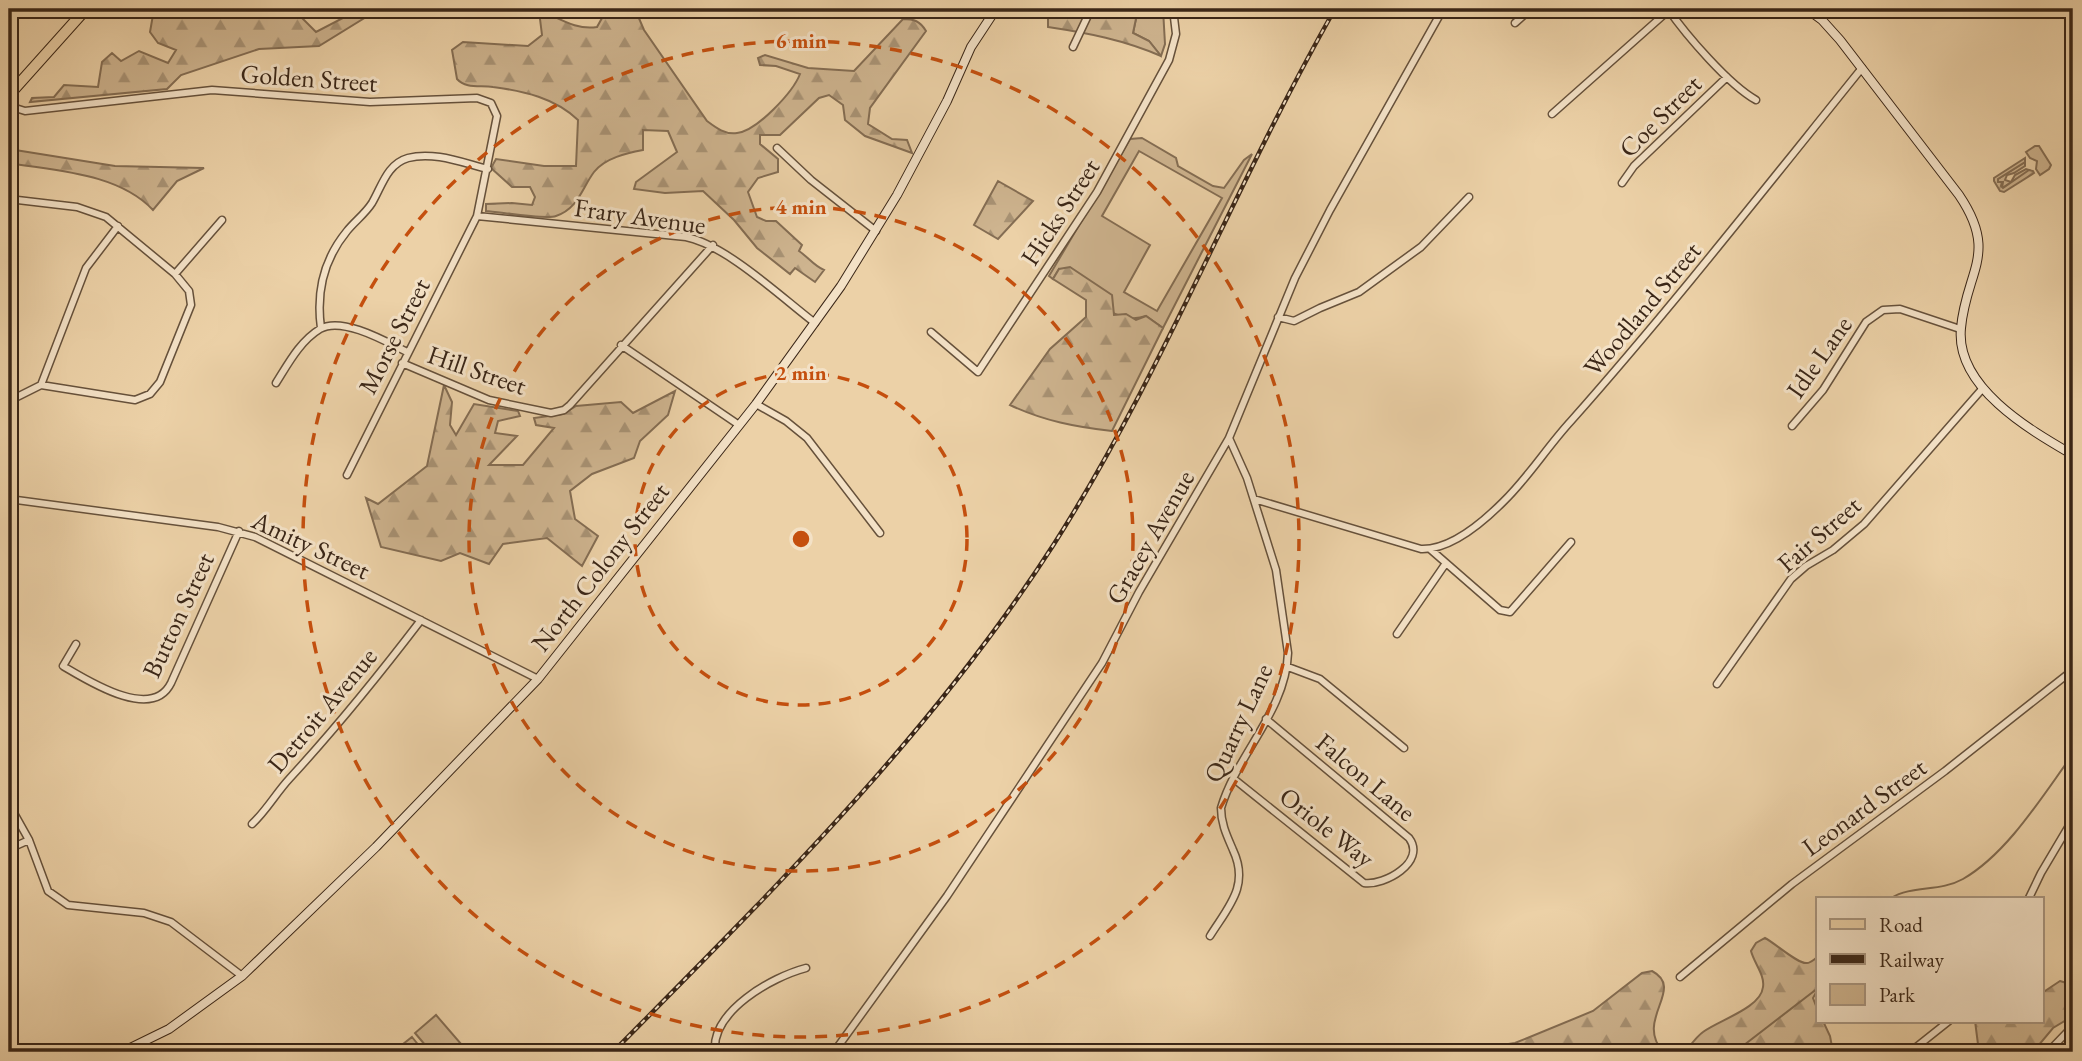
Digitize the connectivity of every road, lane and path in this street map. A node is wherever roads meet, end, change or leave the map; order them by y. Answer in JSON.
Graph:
{"nodes":[{"id":1,"x":86,"y":9,"type":"edge"},
{"id":2,"x":996,"y":9,"type":"edge"},
{"id":3,"x":1091,"y":9,"type":"edge"},
{"id":4,"x":1173,"y":9,"type":"edge"},
{"id":5,"x":1443,"y":9,"type":"edge"},
{"id":6,"x":1531,"y":9,"type":"edge"},
{"id":7,"x":1807,"y":9,"type":"edge"},
{"id":8,"x":1668,"y":10,"type":"edge"},
{"id":9,"x":1515,"y":23,"type":"dead end"},
{"id":10,"x":1073,"y":47,"type":"dead end"},
{"id":11,"x":1861,"y":68,"type":"junction"},
{"id":12,"x":1727,"y":77,"type":"junction"},
{"id":13,"x":9,"y":94,"type":"edge"},
{"id":14,"x":1756,"y":100,"type":"dead end"},
{"id":15,"x":9,"y":106,"type":"edge"},
{"id":16,"x":1552,"y":114,"type":"dead end"},
{"id":17,"x":777,"y":148,"type":"dead end"},
{"id":18,"x":488,"y":169,"type":"junction"},
{"id":19,"x":1622,"y":183,"type":"dead end"},
{"id":20,"x":1469,"y":197,"type":"dead end"},
{"id":21,"x":9,"y":199,"type":"edge"},
{"id":22,"x":477,"y":216,"type":"junction"},
{"id":23,"x":222,"y":220,"type":"dead end"},
{"id":24,"x":118,"y":226,"type":"junction"},
{"id":25,"x":876,"y":231,"type":"junction"},
{"id":26,"x":713,"y":245,"type":"junction"},
{"id":27,"x":175,"y":274,"type":"junction"},
{"id":28,"x":1278,"y":317,"type":"junction"},
{"id":29,"x":815,"y":323,"type":"junction"},
{"id":30,"x":321,"y":328,"type":"junction"},
{"id":31,"x":1961,"y":329,"type":"junction"},
{"id":32,"x":931,"y":332,"type":"dead end"},
{"id":33,"x":621,"y":345,"type":"junction"},
{"id":34,"x":407,"y":352,"type":"junction"},
{"id":35,"x":402,"y":363,"type":"junction"},
{"id":36,"x":276,"y":383,"type":"dead end"},
{"id":37,"x":41,"y":386,"type":"junction"},
{"id":38,"x":1983,"y":388,"type":"junction"},
{"id":39,"x":9,"y":401,"type":"edge"},
{"id":40,"x":756,"y":404,"type":"junction"},
{"id":41,"x":739,"y":425,"type":"junction"},
{"id":42,"x":1792,"y":426,"type":"dead end"},
{"id":43,"x":1229,"y":438,"type":"junction"},
{"id":44,"x":2073,"y":455,"type":"edge"},
{"id":45,"x":347,"y":475,"type":"dead end"},
{"id":46,"x":9,"y":499,"type":"edge"},
{"id":47,"x":1254,"y":499,"type":"junction"},
{"id":48,"x":239,"y":531,"type":"junction"},
{"id":49,"x":880,"y":533,"type":"dead end"},
{"id":50,"x":1572,"y":542,"type":"dead end"},
{"id":51,"x":1430,"y":549,"type":"junction"},
{"id":52,"x":1446,"y":563,"type":"junction"},
{"id":53,"x":421,"y":620,"type":"junction"},
{"id":54,"x":1397,"y":634,"type":"dead end"},
{"id":55,"x":76,"y":644,"type":"dead end"},
{"id":56,"x":1288,"y":667,"type":"junction"},
{"id":57,"x":2073,"y":670,"type":"edge"},
{"id":58,"x":538,"y":679,"type":"junction"},
{"id":59,"x":1717,"y":684,"type":"dead end"},
{"id":60,"x":1266,"y":719,"type":"junction"},
{"id":61,"x":1404,"y":748,"type":"dead end"},
{"id":62,"x":1234,"y":779,"type":"junction"},
{"id":63,"x":9,"y":811,"type":"edge"},
{"id":64,"x":2073,"y":819,"type":"edge"},
{"id":65,"x":252,"y":824,"type":"dead end"},
{"id":66,"x":29,"y":840,"type":"junction"},
{"id":67,"x":9,"y":849,"type":"edge"},
{"id":68,"x":1399,"y":870,"type":"joint"},
{"id":69,"x":2029,"y":897,"type":"edge"},
{"id":70,"x":1210,"y":936,"type":"dead end"},
{"id":71,"x":806,"y":968,"type":"dead end"},
{"id":72,"x":242,"y":976,"type":"junction"},
{"id":73,"x":1680,"y":977,"type":"dead end"},
{"id":74,"x":1946,"y":1023,"type":"edge"},
{"id":75,"x":2073,"y":1026,"type":"edge"},
{"id":76,"x":122,"y":1052,"type":"edge"},
{"id":77,"x":715,"y":1052,"type":"edge"},
{"id":78,"x":834,"y":1052,"type":"edge"},
{"id":79,"x":1910,"y":1052,"type":"edge"},
{"id":80,"x":2048,"y":1052,"type":"edge"}],
"edges":[{"from":1,"to":13,"type":"main road"},
{"from":2,"to":25,"type":"main road","name":"North Colony Street"},
{"from":3,"to":10,"type":"street"},
{"from":4,"to":32,"type":"street","name":"Hicks Street"},
{"from":5,"to":28,"type":"street","name":"Gracey Avenue"},
{"from":6,"to":9,"type":"street"},
{"from":7,"to":11,"type":"main road"},
{"from":8,"to":12,"type":"street"},
{"from":8,"to":16,"type":"street"},
{"from":11,"to":31,"type":"main road"},
{"from":11,"to":51,"type":"street","name":"Woodland Street"},
{"from":12,"to":14,"type":"street"},
{"from":12,"to":19,"type":"street","name":"Coe Street"},
{"from":15,"to":18,"type":"street","name":"Golden Street"},
{"from":17,"to":25,"type":"street"},
{"from":18,"to":22,"type":"street","name":"Golden Street"},
{"from":18,"to":30,"type":"street"},
{"from":20,"to":28,"type":"street"},
{"from":21,"to":24,"type":"street"},
{"from":22,"to":26,"type":"street","name":"Frary Avenue"},
{"from":22,"to":34,"type":"street","name":"Morse Street"},
{"from":23,"to":27,"type":"street"},
{"from":24,"to":27,"type":"street"},
{"from":24,"to":37,"type":"street"},
{"from":25,"to":29,"type":"main road","name":"North Colony Street"},
{"from":26,"to":29,"type":"street","name":"Frary Avenue"},
{"from":26,"to":33,"type":"street","name":"Hill Street"},
{"from":27,"to":37,"type":"street"},
{"from":28,"to":43,"type":"street","name":"Gracey Avenue"},
{"from":29,"to":40,"type":"main road","name":"North Colony Street"},
{"from":30,"to":34,"type":"street"},
{"from":30,"to":36,"type":"street"},
{"from":31,"to":38,"type":"main road"},
{"from":31,"to":42,"type":"street","name":"Idle Lane"},
{"from":33,"to":35,"type":"street","name":"Hill Street"},
{"from":33,"to":41,"type":"street"},
{"from":34,"to":35,"type":"street","name":"Morse Street"},
{"from":35,"to":45,"type":"street","name":"Morse Street"},
{"from":37,"to":39,"type":"street"},
{"from":38,"to":44,"type":"main road"},
{"from":38,"to":59,"type":"street","name":"Fair Street"},
{"from":40,"to":41,"type":"main road","name":"North Colony Street"},
{"from":40,"to":49,"type":"street"},
{"from":41,"to":58,"type":"main road","name":"North Colony Street"},
{"from":43,"to":47,"type":"street","name":"Quarry Lane"},
{"from":43,"to":78,"type":"street","name":"Gracey Avenue"},
{"from":46,"to":48,"type":"street","name":"Amity Street"},
{"from":47,"to":51,"type":"street"},
{"from":47,"to":56,"type":"street","name":"Quarry Lane"},
{"from":48,"to":53,"type":"street","name":"Amity Street"},
{"from":48,"to":55,"type":"street","name":"Button Street"},
{"from":50,"to":52,"type":"street"},
{"from":51,"to":52,"type":"street"},
{"from":52,"to":54,"type":"street"},
{"from":53,"to":58,"type":"street","name":"Amity Street"},
{"from":53,"to":65,"type":"street","name":"Detroit Avenue"},
{"from":56,"to":60,"type":"street","name":"Quarry Lane"},
{"from":56,"to":61,"type":"street"},
{"from":57,"to":73,"type":"street","name":"Leonard Street"},
{"from":58,"to":72,"type":"main road","name":"North Colony Street"},
{"from":60,"to":62,"type":"street","name":"Quarry Lane"},
{"from":60,"to":68,"type":"street","name":"Falcon Lane"},
{"from":62,"to":68,"type":"street","name":"Oriole Way"},
{"from":62,"to":70,"type":"street","name":"Quarry Lane"},
{"from":63,"to":66,"type":"street"},
{"from":64,"to":69,"type":"street"},
{"from":66,"to":67,"type":"street"},
{"from":66,"to":72,"type":"street"},
{"from":71,"to":77,"type":"street"},
{"from":72,"to":76,"type":"main road","name":"North Colony Street"},
{"from":74,"to":79,"type":"street"},
{"from":75,"to":80,"type":"street"}]}
